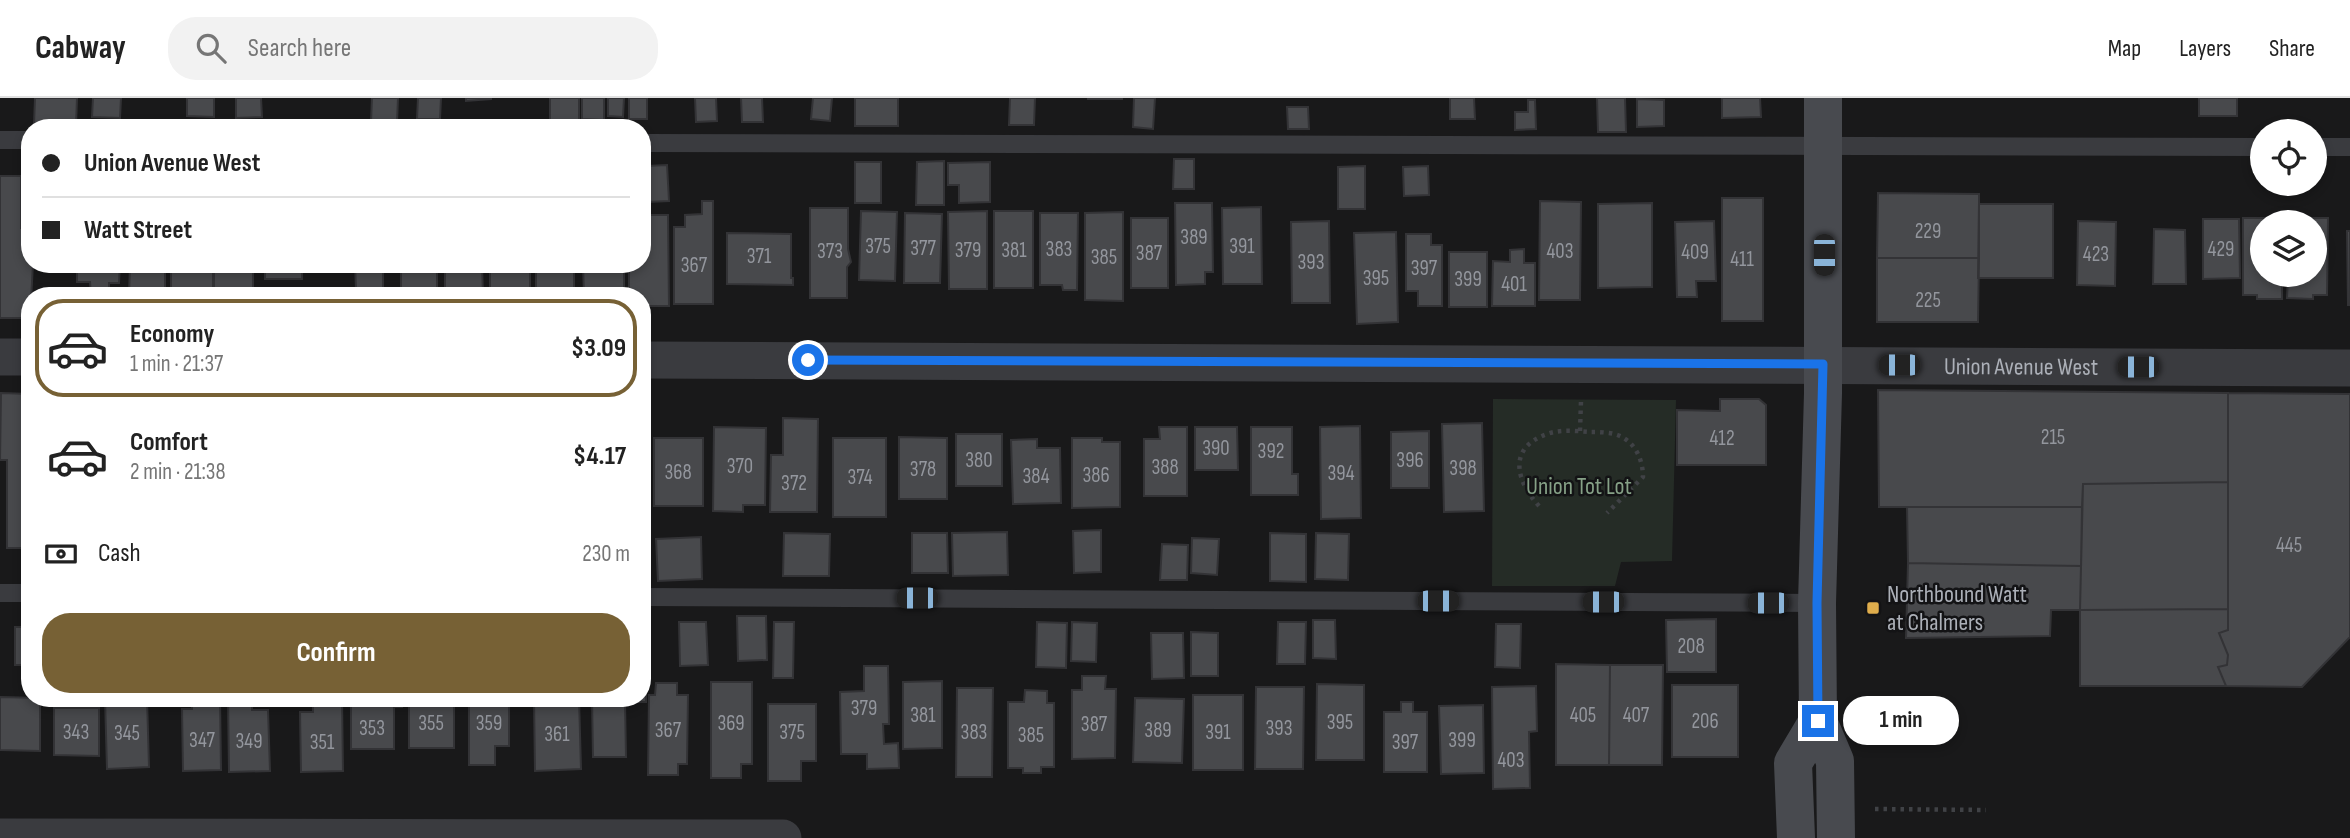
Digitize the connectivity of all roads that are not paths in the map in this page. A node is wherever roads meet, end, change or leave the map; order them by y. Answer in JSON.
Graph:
{"nodes":[{"id":1,"x":1823,"y":98,"type":"edge"},
{"id":2,"x":0,"y":140,"type":"edge"},
{"id":3,"x":21,"y":141,"type":"edge"},
{"id":4,"x":651,"y":143,"type":"edge"},
{"id":5,"x":1824,"y":147,"type":"junction"},
{"id":6,"x":2250,"y":147,"type":"edge"},
{"id":7,"x":2327,"y":147,"type":"edge"},
{"id":8,"x":2350,"y":147,"type":"edge"},
{"id":9,"x":0,"y":357,"type":"edge"},
{"id":10,"x":21,"y":357,"type":"edge"},
{"id":11,"x":651,"y":360,"type":"edge"},
{"id":12,"x":1823,"y":364,"type":"junction"},
{"id":13,"x":2350,"y":368,"type":"edge"},
{"id":14,"x":0,"y":593,"type":"edge"},
{"id":15,"x":21,"y":593,"type":"edge"},
{"id":16,"x":651,"y":597,"type":"edge"},
{"id":17,"x":1817,"y":603,"type":"junction"},
{"id":18,"x":1818,"y":721,"type":"junction"},
{"id":19,"x":1848,"y":823,"type":"edge"},
{"id":20,"x":0,"y":837,"type":"edge"},
{"id":21,"x":783,"y":838,"type":"edge"},
{"id":22,"x":1796,"y":838,"type":"edge"}],
"edges":[{"from":1,"to":5,"type":"main road"},
{"from":2,"to":3,"type":"lane"},
{"from":4,"to":5,"type":"lane"},
{"from":5,"to":6,"type":"lane"},
{"from":5,"to":12,"type":"main road"},
{"from":7,"to":8,"type":"lane"},
{"from":9,"to":10,"type":"street"},
{"from":11,"to":12,"type":"street","name":"Union Avenue West"},
{"from":12,"to":13,"type":"street","name":"Union Avenue West"},
{"from":12,"to":17,"type":"main road"},
{"from":14,"to":15,"type":"lane"},
{"from":16,"to":17,"type":"lane"},
{"from":17,"to":18,"type":"main road"},
{"from":18,"to":19,"type":"main road"},
{"from":18,"to":22,"type":"main road"},
{"from":20,"to":21,"type":"street"}]}
